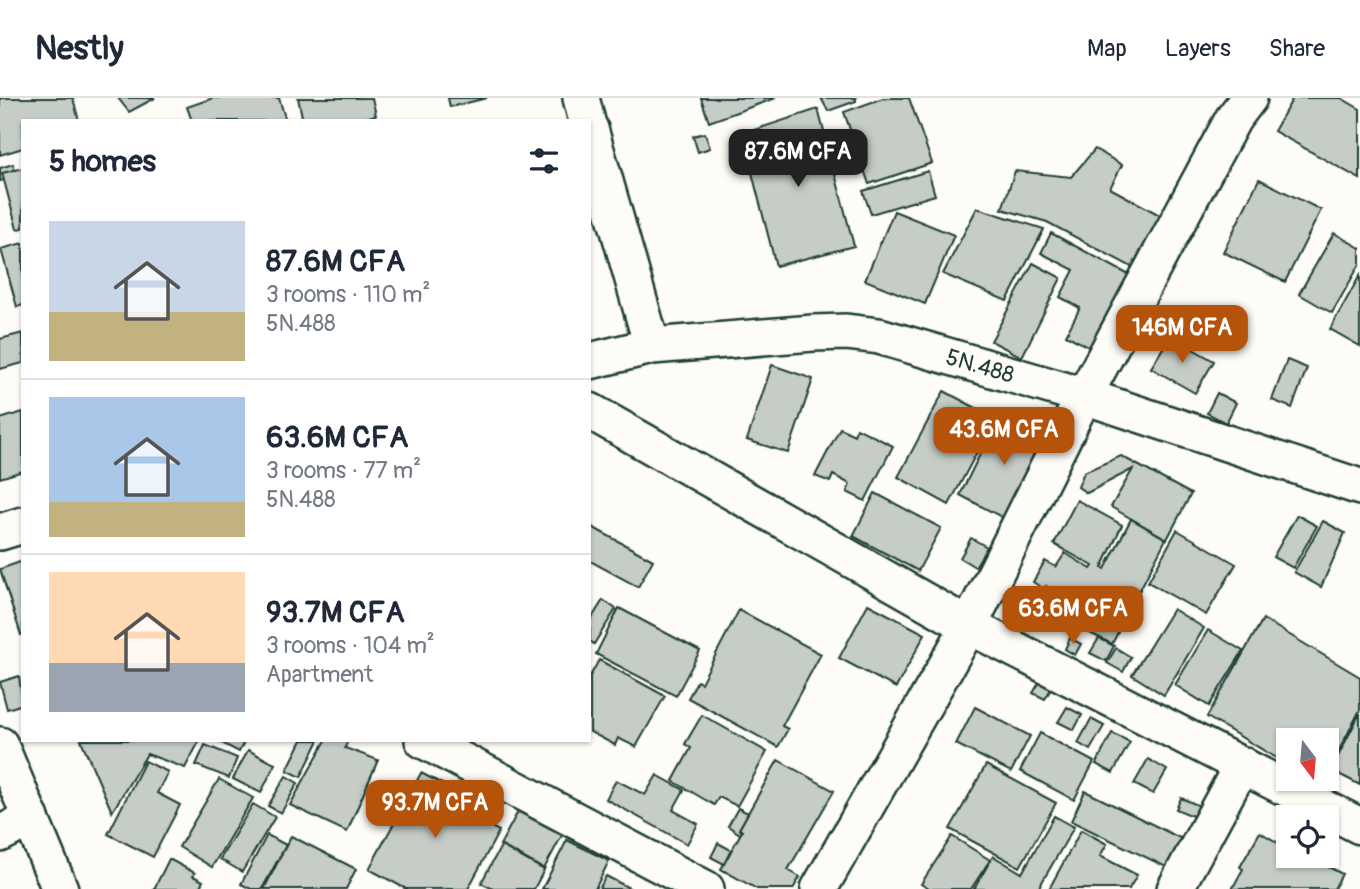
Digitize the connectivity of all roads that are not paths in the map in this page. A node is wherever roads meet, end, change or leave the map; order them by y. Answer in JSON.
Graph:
{"nodes":[{"id":1,"x":581,"y":98,"type":"edge"},
{"id":2,"x":1249,"y":98,"type":"edge"},
{"id":3,"x":586,"y":119,"type":"edge"},
{"id":4,"x":591,"y":132,"type":"edge"},
{"id":5,"x":652,"y":345,"type":"junction"},
{"id":6,"x":591,"y":361,"type":"edge"},
{"id":7,"x":1084,"y":396,"type":"junction"},
{"id":8,"x":591,"y":412,"type":"edge"},
{"id":9,"x":1360,"y":487,"type":"edge"},
{"id":10,"x":968,"y":626,"type":"junction"},
{"id":11,"x":427,"y":742,"type":"edge"},
{"id":12,"x":0,"y":745,"type":"edge"},
{"id":13,"x":1242,"y":765,"type":"junction"},
{"id":14,"x":31,"y":818,"type":"junction"},
{"id":15,"x":1360,"y":826,"type":"edge"},
{"id":16,"x":0,"y":834,"type":"edge"},
{"id":17,"x":60,"y":889,"type":"edge"},
{"id":18,"x":706,"y":889,"type":"edge"},
{"id":19,"x":819,"y":889,"type":"edge"},
{"id":20,"x":1175,"y":889,"type":"edge"}],
"edges":[{"from":1,"to":3,"type":"street"},
{"from":2,"to":7,"type":"street"},
{"from":4,"to":5,"type":"street"},
{"from":5,"to":6,"type":"street","name":"5N.488"},
{"from":5,"to":7,"type":"street","name":"5N.488"},
{"from":7,"to":9,"type":"street","name":"5N.488"},
{"from":7,"to":10,"type":"street"},
{"from":8,"to":10,"type":"street"},
{"from":10,"to":13,"type":"street"},
{"from":10,"to":19,"type":"street"},
{"from":11,"to":18,"type":"street"},
{"from":12,"to":14,"type":"street"},
{"from":13,"to":15,"type":"street"},
{"from":13,"to":20,"type":"street"},
{"from":14,"to":16,"type":"street"},
{"from":14,"to":17,"type":"street"}]}
